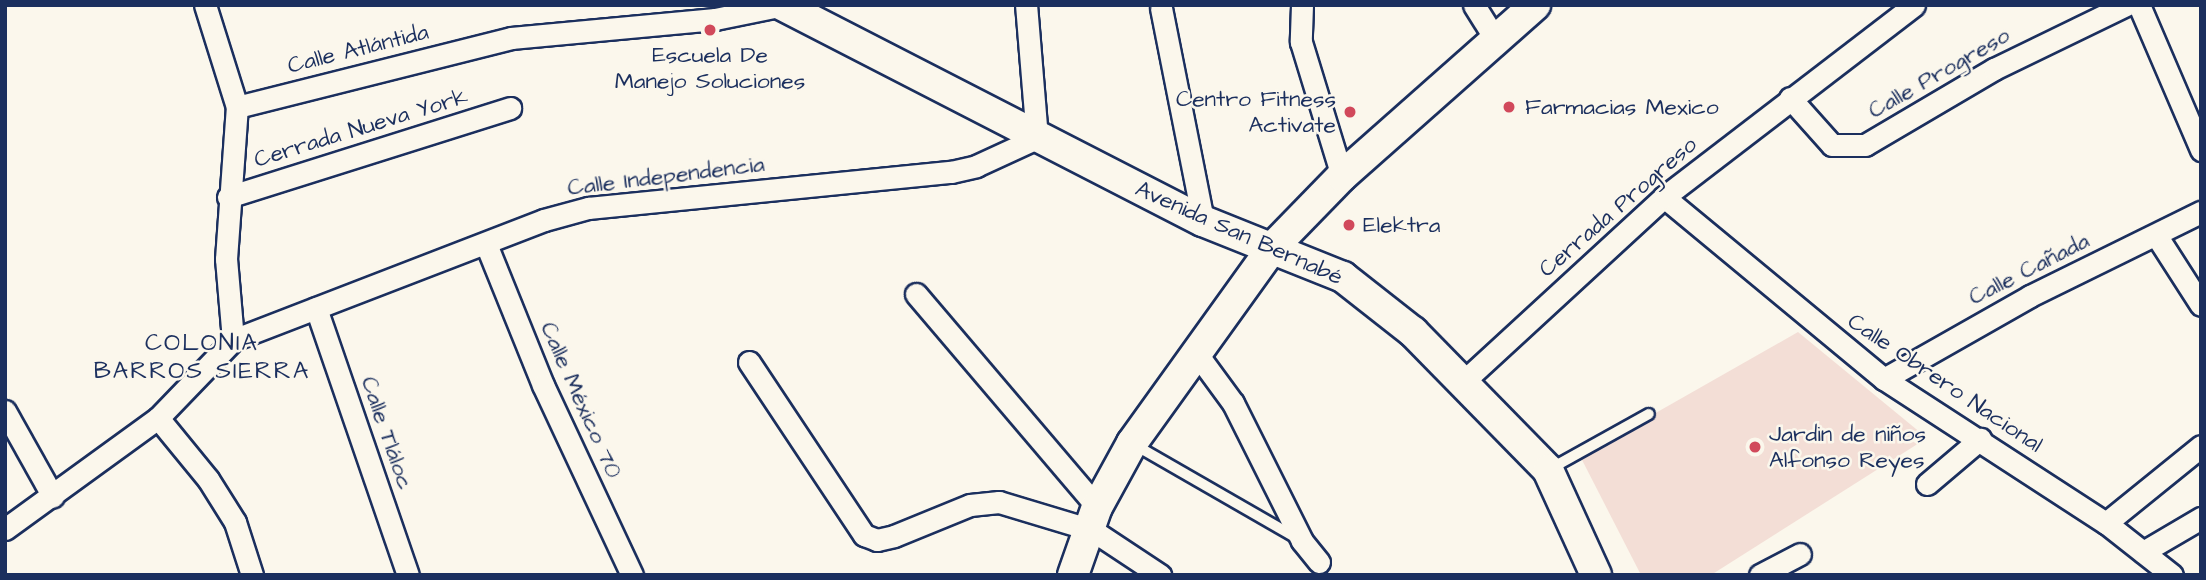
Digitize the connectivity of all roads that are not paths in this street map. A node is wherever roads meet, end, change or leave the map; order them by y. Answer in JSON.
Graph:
{"nodes":[{"id":1,"x":205,"y":5,"type":"edge"},
{"id":2,"x":782,"y":5,"type":"edge"},
{"id":3,"x":1026,"y":5,"type":"edge"},
{"id":4,"x":1301,"y":5,"type":"edge"},
{"id":5,"x":1474,"y":5,"type":"edge"},
{"id":6,"x":1535,"y":5,"type":"edge"},
{"id":7,"x":1914,"y":5,"type":"edge"},
{"id":8,"x":2126,"y":5,"type":"edge"},
{"id":9,"x":2139,"y":5,"type":"edge"},
{"id":10,"x":1161,"y":8,"type":"dead end"},
{"id":11,"x":1495,"y":38,"type":"junction"},
{"id":12,"x":1790,"y":98,"type":"junction"},
{"id":13,"x":237,"y":107,"type":"junction"},
{"id":14,"x":510,"y":108,"type":"dead end"},
{"id":15,"x":1037,"y":138,"type":"junction"},
{"id":16,"x":2201,"y":150,"type":"edge"},
{"id":17,"x":1342,"y":176,"type":"junction"},
{"id":18,"x":228,"y":197,"type":"junction"},
{"id":19,"x":1664,"y":197,"type":"junction"},
{"id":20,"x":2201,"y":212,"type":"edge"},
{"id":21,"x":1203,"y":221,"type":"junction"},
{"id":22,"x":2156,"y":234,"type":"junction"},
{"id":23,"x":486,"y":244,"type":"junction"},
{"id":24,"x":1273,"y":247,"type":"junction"},
{"id":25,"x":916,"y":294,"type":"dead end"},
{"id":26,"x":2201,"y":305,"type":"edge"},
{"id":27,"x":316,"y":308,"type":"junction"},
{"id":28,"x":233,"y":340,"type":"junction"},
{"id":29,"x":1197,"y":354,"type":"junction"},
{"id":30,"x":749,"y":362,"type":"dead end"},
{"id":31,"x":1884,"y":379,"type":"junction"},
{"id":32,"x":1464,"y":381,"type":"junction"},
{"id":33,"x":5,"y":411,"type":"edge"},
{"id":34,"x":1648,"y":414,"type":"dead end"},
{"id":35,"x":158,"y":418,"type":"junction"},
{"id":36,"x":1980,"y":439,"type":"junction"},
{"id":37,"x":1132,"y":443,"type":"junction"},
{"id":38,"x":2201,"y":446,"type":"edge"},
{"id":39,"x":1548,"y":470,"type":"junction"},
{"id":40,"x":1927,"y":484,"type":"dead end"},
{"id":41,"x":52,"y":497,"type":"junction"},
{"id":42,"x":1094,"y":518,"type":"junction"},
{"id":43,"x":2201,"y":518,"type":"edge"},
{"id":44,"x":2106,"y":523,"type":"junction"},
{"id":45,"x":5,"y":529,"type":"edge"},
{"id":46,"x":1302,"y":541,"type":"junction"},
{"id":47,"x":2143,"y":552,"type":"junction"},
{"id":48,"x":1800,"y":554,"type":"dead end"},
{"id":49,"x":1319,"y":562,"type":"dead end"},
{"id":50,"x":251,"y":575,"type":"edge"},
{"id":51,"x":408,"y":575,"type":"edge"},
{"id":52,"x":632,"y":575,"type":"edge"},
{"id":53,"x":1073,"y":575,"type":"edge"},
{"id":54,"x":1160,"y":575,"type":"edge"},
{"id":55,"x":1596,"y":575,"type":"edge"},
{"id":56,"x":1760,"y":575,"type":"edge"},
{"id":57,"x":2172,"y":575,"type":"edge"}],
"edges":[{"from":1,"to":13,"type":"street"},
{"from":2,"to":13,"type":"street","name":"Calle Atlántida"},
{"from":2,"to":15,"type":"main road","name":"Avenida San Bernabé"},
{"from":3,"to":15,"type":"street"},
{"from":4,"to":17,"type":"street"},
{"from":5,"to":11,"type":"street"},
{"from":6,"to":11,"type":"main road"},
{"from":7,"to":12,"type":"street","name":"Cerrada Progreso"},
{"from":8,"to":12,"type":"street","name":"Calle Progreso"},
{"from":9,"to":16,"type":"street"},
{"from":10,"to":21,"type":"street"},
{"from":11,"to":17,"type":"main road"},
{"from":12,"to":19,"type":"street","name":"Cerrada Progreso"},
{"from":13,"to":18,"type":"street"},
{"from":14,"to":18,"type":"street","name":"Cerrada Nueva York"},
{"from":15,"to":21,"type":"main road","name":"Avenida San Bernabé"},
{"from":15,"to":23,"type":"street","name":"Calle Independencia"},
{"from":17,"to":24,"type":"main road"},
{"from":18,"to":28,"type":"street"},
{"from":19,"to":31,"type":"street","name":"Calle Obrero Nacional"},
{"from":19,"to":32,"type":"street","name":"Cerrada Progreso"},
{"from":20,"to":22,"type":"street","name":"Calle Cañada"},
{"from":21,"to":24,"type":"main road","name":"Avenida San Bernabé"},
{"from":22,"to":26,"type":"street"},
{"from":22,"to":31,"type":"street","name":"Calle Cañada"},
{"from":23,"to":27,"type":"street","name":"Calle Independencia"},
{"from":23,"to":52,"type":"street","name":"Calle México 70"},
{"from":24,"to":29,"type":"main road"},
{"from":24,"to":32,"type":"main road","name":"Avenida San Bernabé"},
{"from":25,"to":42,"type":"street"},
{"from":27,"to":28,"type":"street","name":"Calle Independencia"},
{"from":27,"to":51,"type":"street","name":"Calle Tláloc"},
{"from":28,"to":35,"type":"street"},
{"from":29,"to":37,"type":"main road"},
{"from":29,"to":46,"type":"street"},
{"from":30,"to":42,"type":"street"},
{"from":31,"to":36,"type":"street","name":"Calle Obrero Nacional"},
{"from":32,"to":39,"type":"main road","name":"Avenida San Bernabé"},
{"from":33,"to":41,"type":"street"},
{"from":34,"to":39,"type":"lane"},
{"from":35,"to":41,"type":"street"},
{"from":35,"to":50,"type":"street"},
{"from":36,"to":40,"type":"street"},
{"from":36,"to":44,"type":"street","name":"Calle Obrero Nacional"},
{"from":37,"to":42,"type":"main road"},
{"from":37,"to":46,"type":"lane"},
{"from":38,"to":44,"type":"street"},
{"from":39,"to":55,"type":"main road","name":"Avenida San Bernabé"},
{"from":41,"to":45,"type":"street"},
{"from":42,"to":53,"type":"main road"},
{"from":42,"to":54,"type":"street"},
{"from":43,"to":47,"type":"street"},
{"from":44,"to":47,"type":"street","name":"Calle Obrero Nacional"},
{"from":46,"to":49,"type":"street"},
{"from":47,"to":57,"type":"street","name":"Calle Obrero Nacional"},
{"from":48,"to":56,"type":"street"}]}
